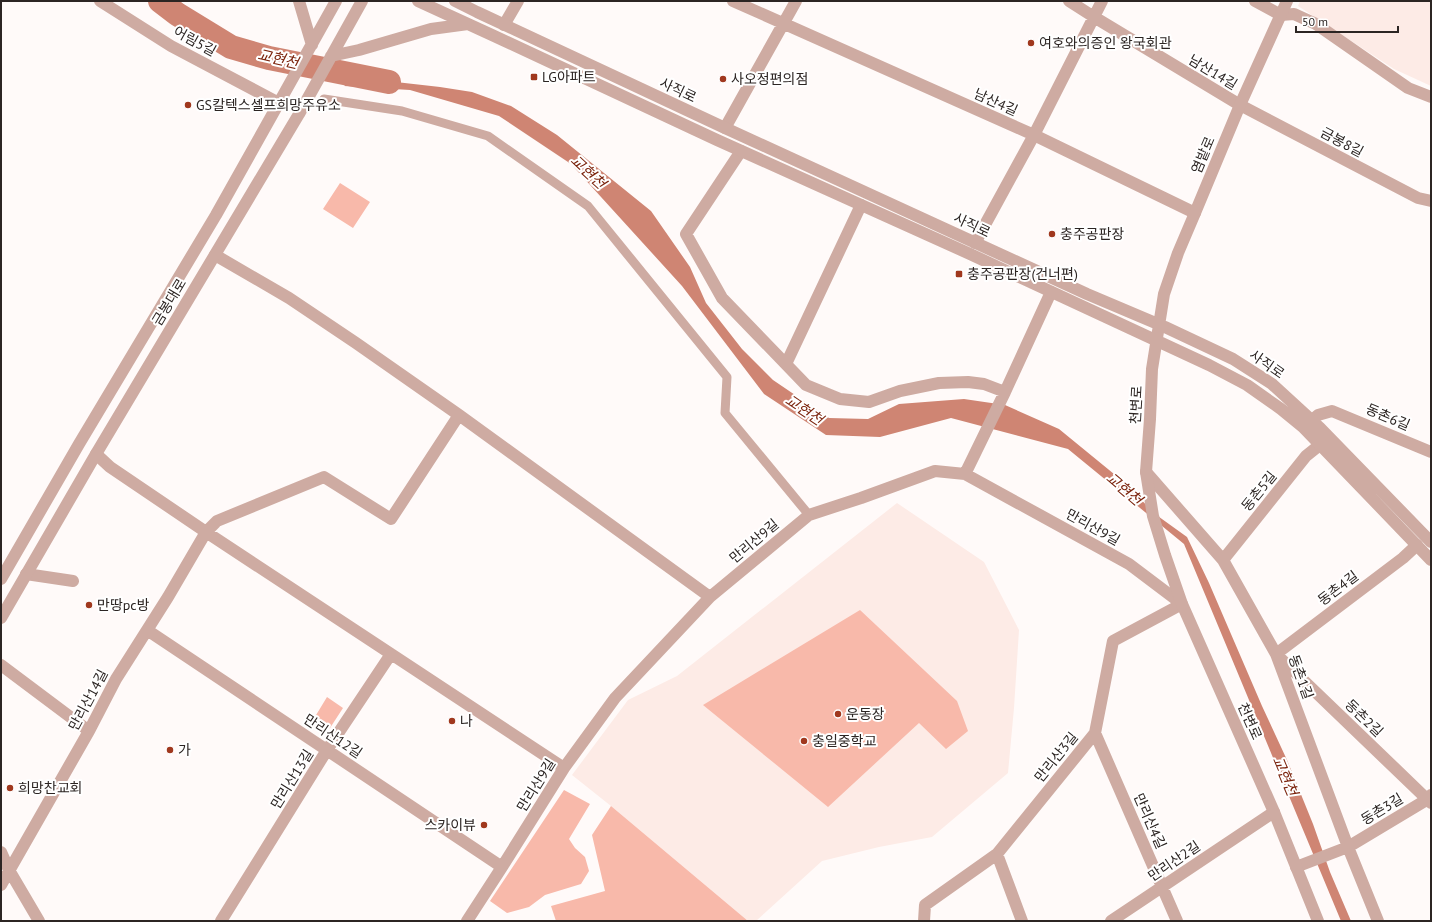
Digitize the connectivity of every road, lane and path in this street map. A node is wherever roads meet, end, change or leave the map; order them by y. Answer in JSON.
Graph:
{"nodes":[{"id":1,"x":100,"y":1,"type":"edge"},
{"id":2,"x":299,"y":1,"type":"edge"},
{"id":3,"x":336,"y":1,"type":"edge"},
{"id":4,"x":362,"y":1,"type":"edge"},
{"id":5,"x":418,"y":1,"type":"edge"},
{"id":6,"x":455,"y":1,"type":"edge"},
{"id":7,"x":469,"y":1,"type":"edge"},
{"id":8,"x":518,"y":1,"type":"edge"},
{"id":9,"x":733,"y":1,"type":"edge"},
{"id":10,"x":796,"y":1,"type":"edge"},
{"id":11,"x":1069,"y":1,"type":"edge"},
{"id":12,"x":1102,"y":1,"type":"edge"},
{"id":13,"x":1255,"y":1,"type":"edge"},
{"id":14,"x":1287,"y":1,"type":"edge"},
{"id":15,"x":476,"y":12,"type":"junction"},
{"id":16,"x":1280,"y":15,"type":"junction"},
{"id":17,"x":1094,"y":17,"type":"junction"},
{"id":18,"x":784,"y":23,"type":"junction"},
{"id":19,"x":468,"y":24,"type":"junction"},
{"id":20,"x":504,"y":25,"type":"junction"},
{"id":21,"x":312,"y":45,"type":"junction"},
{"id":22,"x":331,"y":56,"type":"junction"},
{"id":23,"x":1431,"y":97,"type":"edge"},
{"id":24,"x":324,"y":99,"type":"dead end"},
{"id":25,"x":279,"y":103,"type":"junction"},
{"id":26,"x":1240,"y":105,"type":"junction"},
{"id":27,"x":724,"y":128,"type":"junction"},
{"id":28,"x":1034,"y":135,"type":"junction"},
{"id":29,"x":717,"y":140,"type":"junction"},
{"id":30,"x":741,"y":151,"type":"junction"},
{"id":31,"x":1431,"y":201,"type":"edge"},
{"id":32,"x":861,"y":205,"type":"junction"},
{"id":33,"x":1195,"y":213,"type":"junction"},
{"id":34,"x":976,"y":243,"type":"junction"},
{"id":35,"x":215,"y":255,"type":"junction"},
{"id":36,"x":1051,"y":292,"type":"junction"},
{"id":37,"x":1159,"y":324,"type":"junction"},
{"id":38,"x":1157,"y":341,"type":"junction"},
{"id":39,"x":786,"y":364,"type":"junction"},
{"id":40,"x":1005,"y":392,"type":"junction"},
{"id":41,"x":459,"y":414,"type":"junction"},
{"id":42,"x":1312,"y":420,"type":"junction"},
{"id":43,"x":1320,"y":444,"type":"junction"},
{"id":44,"x":1431,"y":452,"type":"edge"},
{"id":45,"x":96,"y":454,"type":"junction"},
{"id":46,"x":1146,"y":472,"type":"junction"},
{"id":47,"x":965,"y":474,"type":"junction"},
{"id":48,"x":809,"y":515,"type":"junction"},
{"id":49,"x":206,"y":532,"type":"junction"},
{"id":50,"x":1431,"y":542,"type":"edge"},
{"id":51,"x":1417,"y":545,"type":"junction"},
{"id":52,"x":1223,"y":560,"type":"junction"},
{"id":53,"x":1431,"y":560,"type":"edge"},
{"id":54,"x":26,"y":574,"type":"junction"},
{"id":55,"x":1,"y":579,"type":"edge"},
{"id":56,"x":73,"y":582,"type":"dead end"},
{"id":57,"x":710,"y":597,"type":"junction"},
{"id":58,"x":1182,"y":604,"type":"junction"},
{"id":59,"x":1,"y":618,"type":"edge"},
{"id":60,"x":147,"y":630,"type":"junction"},
{"id":61,"x":391,"y":654,"type":"junction"},
{"id":62,"x":1276,"y":654,"type":"junction"},
{"id":63,"x":1,"y":665,"type":"edge"},
{"id":64,"x":89,"y":731,"type":"junction"},
{"id":65,"x":1095,"y":733,"type":"junction"},
{"id":66,"x":327,"y":750,"type":"junction"},
{"id":67,"x":564,"y":768,"type":"junction"},
{"id":68,"x":1430,"y":799,"type":"edge"},
{"id":69,"x":1274,"y":812,"type":"junction"},
{"id":70,"x":1345,"y":848,"type":"junction"},
{"id":71,"x":1,"y":852,"type":"edge"},
{"id":72,"x":997,"y":854,"type":"junction"},
{"id":73,"x":502,"y":867,"type":"junction"},
{"id":74,"x":1296,"y":867,"type":"junction"},
{"id":75,"x":9,"y":870,"type":"junction"},
{"id":76,"x":1,"y":885,"type":"edge"},
{"id":77,"x":1163,"y":886,"type":"junction"},
{"id":78,"x":39,"y":921,"type":"edge"},
{"id":79,"x":221,"y":921,"type":"edge"},
{"id":80,"x":467,"y":921,"type":"edge"},
{"id":81,"x":924,"y":921,"type":"edge"},
{"id":82,"x":1022,"y":921,"type":"edge"},
{"id":83,"x":1111,"y":921,"type":"edge"},
{"id":84,"x":1177,"y":921,"type":"edge"},
{"id":85,"x":1318,"y":921,"type":"edge"},
{"id":86,"x":1378,"y":921,"type":"edge"}],
"edges":[{"from":1,"to":25,"type":"street","name":"어림5길"},
{"from":2,"to":21,"type":"street"},
{"from":3,"to":21,"type":"street","name":"금봉대로"},
{"from":4,"to":22,"type":"street","name":"금봉대로"},
{"from":5,"to":19,"type":"street","name":"사직로"},
{"from":6,"to":15,"type":"street","name":"사직로"},
{"from":7,"to":15,"type":"street"},
{"from":8,"to":20,"type":"street"},
{"from":9,"to":18,"type":"street","name":"남산4길"},
{"from":10,"to":18,"type":"street"},
{"from":11,"to":17,"type":"street","name":"남산14길"},
{"from":12,"to":17,"type":"street"},
{"from":13,"to":16,"type":"street"},
{"from":14,"to":16,"type":"street","name":"염밭로"},
{"from":15,"to":20,"type":"street","name":"사직로"},
{"from":16,"to":23,"type":"street"},
{"from":16,"to":26,"type":"street","name":"염밭로"},
{"from":17,"to":26,"type":"street","name":"남산14길"},
{"from":17,"to":28,"type":"street"},
{"from":18,"to":27,"type":"street"},
{"from":18,"to":28,"type":"street","name":"남산4길"},
{"from":19,"to":22,"type":"street"},
{"from":19,"to":29,"type":"street","name":"사직로"},
{"from":20,"to":27,"type":"street","name":"사직로"},
{"from":21,"to":25,"type":"street","name":"금봉대로"},
{"from":22,"to":35,"type":"street","name":"금봉대로"},
{"from":24,"to":48,"type":"street"},
{"from":25,"to":55,"type":"street","name":"금봉대로"},
{"from":26,"to":31,"type":"street","name":"금봉8길"},
{"from":26,"to":33,"type":"street","name":"염밭로"},
{"from":27,"to":29,"type":"street"},
{"from":27,"to":34,"type":"street","name":"사직로"},
{"from":28,"to":33,"type":"street","name":"남산4길"},
{"from":28,"to":34,"type":"street"},
{"from":29,"to":30,"type":"street","name":"사직로"},
{"from":30,"to":32,"type":"street","name":"사직로"},
{"from":30,"to":39,"type":"street"},
{"from":32,"to":36,"type":"street","name":"사직로"},
{"from":32,"to":39,"type":"street"},
{"from":33,"to":37,"type":"street","name":"염밭로"},
{"from":34,"to":37,"type":"street","name":"사직로"},
{"from":35,"to":41,"type":"street"},
{"from":35,"to":45,"type":"street","name":"금봉대로"},
{"from":36,"to":38,"type":"street","name":"사직로"},
{"from":36,"to":40,"type":"street"},
{"from":37,"to":38,"type":"street","name":"천변로"},
{"from":37,"to":42,"type":"street","name":"사직로"},
{"from":38,"to":43,"type":"street","name":"사직로"},
{"from":38,"to":46,"type":"street","name":"천변로"},
{"from":39,"to":40,"type":"street"},
{"from":40,"to":47,"type":"street"},
{"from":41,"to":49,"type":"street","name":"만리산14길"},
{"from":41,"to":57,"type":"street"},
{"from":42,"to":44,"type":"street","name":"동촌6길"},
{"from":42,"to":50,"type":"street","name":"사직로"},
{"from":43,"to":51,"type":"street","name":"사직로"},
{"from":43,"to":52,"type":"street","name":"동촌5길"},
{"from":45,"to":49,"type":"street"},
{"from":45,"to":54,"type":"street","name":"금봉대로"},
{"from":46,"to":52,"type":"street","name":"동촌1길"},
{"from":46,"to":58,"type":"street","name":"천변로"},
{"from":47,"to":48,"type":"street","name":"만리산9길"},
{"from":47,"to":58,"type":"street","name":"만리산9길"},
{"from":48,"to":57,"type":"street","name":"만리산9길"},
{"from":49,"to":60,"type":"street","name":"만리산14길"},
{"from":49,"to":61,"type":"street"},
{"from":51,"to":53,"type":"street","name":"사직로"},
{"from":51,"to":62,"type":"street","name":"동촌4길"},
{"from":52,"to":62,"type":"street","name":"동촌1길"},
{"from":54,"to":56,"type":"street"},
{"from":54,"to":59,"type":"street","name":"금봉대로"},
{"from":57,"to":67,"type":"street","name":"만리산9길"},
{"from":58,"to":65,"type":"street","name":"만리산3길"},
{"from":58,"to":69,"type":"street","name":"천변로"},
{"from":60,"to":64,"type":"street","name":"만리산14길"},
{"from":60,"to":66,"type":"street","name":"만리산12길"},
{"from":61,"to":66,"type":"street","name":"만리산13길"},
{"from":61,"to":67,"type":"street"},
{"from":62,"to":68,"type":"street","name":"동촌2길"},
{"from":62,"to":70,"type":"street","name":"동촌1길"},
{"from":63,"to":64,"type":"street"},
{"from":64,"to":75,"type":"street","name":"만리산14길"},
{"from":65,"to":72,"type":"street","name":"만리산3길"},
{"from":65,"to":77,"type":"street","name":"만리산4길"},
{"from":66,"to":73,"type":"street","name":"만리산12길"},
{"from":66,"to":79,"type":"street","name":"만리산13길"},
{"from":67,"to":73,"type":"street","name":"만리산9길"},
{"from":68,"to":70,"type":"street","name":"동촌3길"},
{"from":69,"to":74,"type":"street","name":"천변로"},
{"from":69,"to":77,"type":"street","name":"만리산2길"},
{"from":70,"to":74,"type":"street","name":"동촌3길"},
{"from":70,"to":86,"type":"street","name":"동촌1길"},
{"from":71,"to":75,"type":"street"},
{"from":72,"to":81,"type":"street","name":"만리산3길"},
{"from":72,"to":82,"type":"street"},
{"from":73,"to":80,"type":"street","name":"만리산9길"},
{"from":74,"to":85,"type":"street","name":"천변로"},
{"from":75,"to":76,"type":"street","name":"만리산14길"},
{"from":75,"to":78,"type":"street"},
{"from":77,"to":83,"type":"street","name":"만리산2길"},
{"from":77,"to":84,"type":"street","name":"만리산4길"}]}
